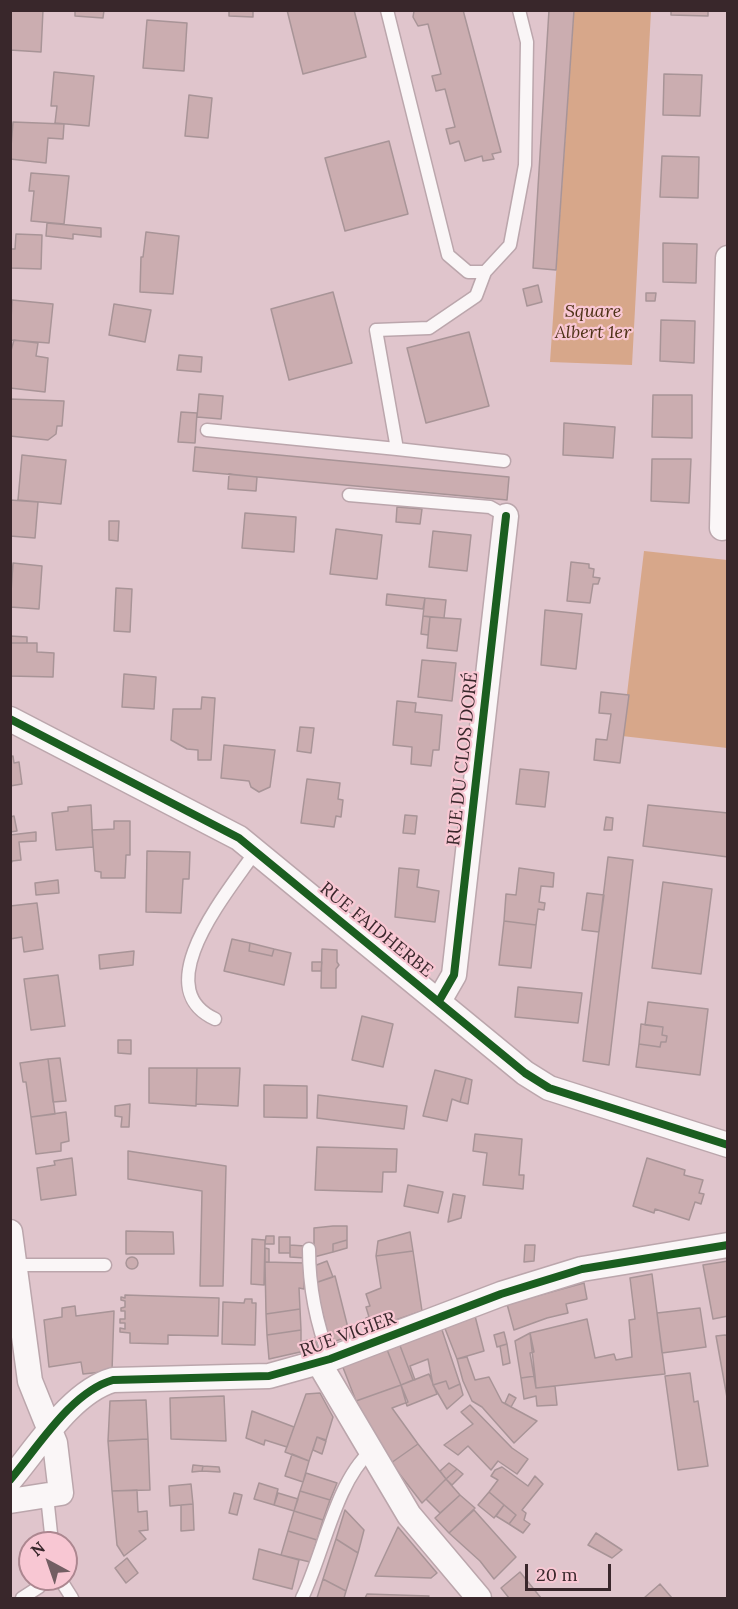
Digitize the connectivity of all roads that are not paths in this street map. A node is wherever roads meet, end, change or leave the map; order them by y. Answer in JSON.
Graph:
{"nodes":[{"id":1,"x":387,"y":10,"type":"edge"},
{"id":2,"x":519,"y":10,"type":"edge"},
{"id":3,"x":728,"y":258,"type":"edge"},
{"id":4,"x":485,"y":272,"type":"junction"},
{"id":5,"x":207,"y":430,"type":"dead end"},
{"id":6,"x":397,"y":449,"type":"junction"},
{"id":7,"x":504,"y":461,"type":"dead end"},
{"id":8,"x":349,"y":495,"type":"dead end"},
{"id":9,"x":506,"y":516,"type":"joint"},
{"id":10,"x":722,"y":528,"type":"dead end"},
{"id":11,"x":10,"y":719,"type":"edge"},
{"id":12,"x":255,"y":852,"type":"junction"},
{"id":13,"x":439,"y":1002,"type":"junction"},
{"id":14,"x":215,"y":1020,"type":"dead end"},
{"id":15,"x":728,"y":1145,"type":"edge"},
{"id":16,"x":10,"y":1232,"type":"edge"},
{"id":17,"x":728,"y":1245,"type":"edge"},
{"id":18,"x":309,"y":1249,"type":"dead end"},
{"id":19,"x":15,"y":1265,"type":"junction"},
{"id":20,"x":105,"y":1265,"type":"dead end"},
{"id":21,"x":324,"y":1361,"type":"junction"},
{"id":22,"x":51,"y":1431,"type":"junction"},
{"id":23,"x":370,"y":1452,"type":"junction"},
{"id":24,"x":10,"y":1480,"type":"edge"},
{"id":25,"x":47,"y":1496,"type":"junction"},
{"id":26,"x":10,"y":1502,"type":"edge"},
{"id":27,"x":51,"y":1531,"type":"edge"},
{"id":28,"x":302,"y":1599,"type":"edge"},
{"id":29,"x":479,"y":1599,"type":"edge"}],
"edges":[{"from":1,"to":4,"type":"lane"},
{"from":2,"to":4,"type":"lane"},
{"from":3,"to":10,"type":"street"},
{"from":4,"to":6,"type":"lane"},
{"from":5,"to":6,"type":"lane"},
{"from":6,"to":7,"type":"lane"},
{"from":8,"to":9,"type":"lane"},
{"from":9,"to":13,"type":"street","name":"RUE DU CLOS DORÉ"},
{"from":11,"to":12,"type":"street","name":"RUE FAIDHERBE"},
{"from":12,"to":13,"type":"street","name":"RUE FAIDHERBE"},
{"from":12,"to":14,"type":"lane"},
{"from":13,"to":15,"type":"street","name":"RUE FAIDHERBE"},
{"from":16,"to":19,"type":"street"},
{"from":17,"to":21,"type":"street","name":"RUE VIGIER"},
{"from":18,"to":21,"type":"lane"},
{"from":19,"to":20,"type":"lane"},
{"from":19,"to":22,"type":"street"},
{"from":21,"to":22,"type":"street","name":"RUE VIGIER"},
{"from":21,"to":23,"type":"street"},
{"from":22,"to":24,"type":"street","name":"RUE VIGIER"},
{"from":22,"to":25,"type":"street"},
{"from":23,"to":28,"type":"lane"},
{"from":23,"to":29,"type":"street"},
{"from":25,"to":26,"type":"street"},
{"from":25,"to":27,"type":"lane"}]}
